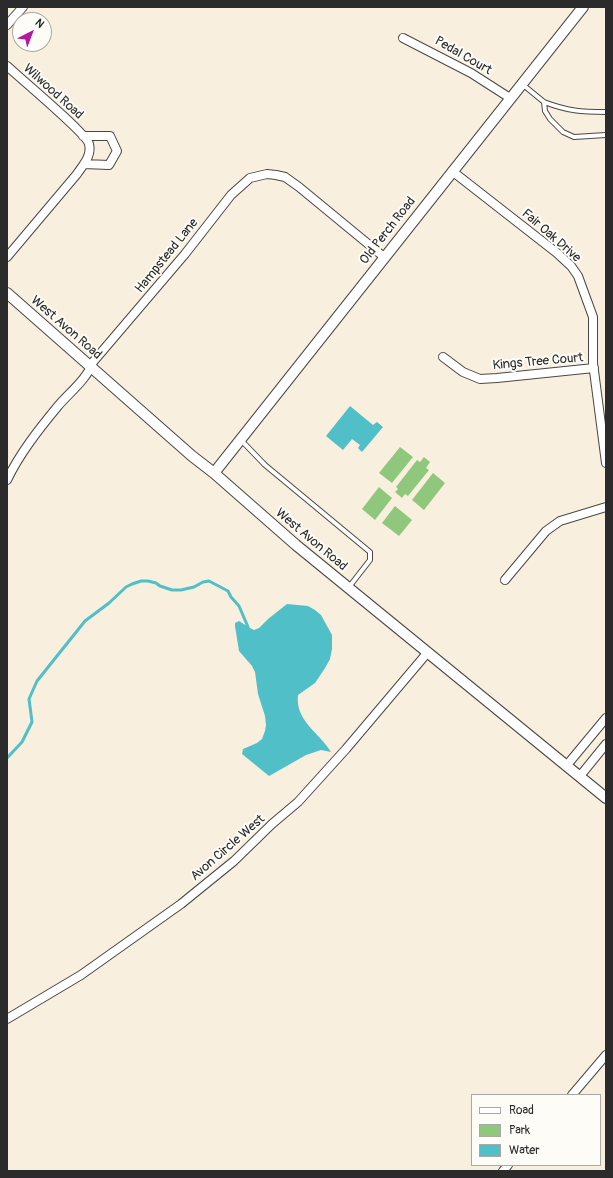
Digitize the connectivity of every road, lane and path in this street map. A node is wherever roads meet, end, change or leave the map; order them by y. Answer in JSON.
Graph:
{"nodes":[{"id":1,"x":23,"y":7,"type":"edge"},
{"id":2,"x":583,"y":7,"type":"edge"},
{"id":3,"x":7,"y":25,"type":"edge"},
{"id":4,"x":403,"y":38,"type":"dead end"},
{"id":5,"x":7,"y":66,"type":"edge"},
{"id":6,"x":521,"y":84,"type":"junction"},
{"id":7,"x":510,"y":98,"type":"junction"},
{"id":8,"x":544,"y":102,"type":"junction"},
{"id":9,"x":606,"y":112,"type":"edge"},
{"id":10,"x":606,"y":135,"type":"edge"},
{"id":11,"x":83,"y":136,"type":"junction"},
{"id":12,"x":84,"y":164,"type":"junction"},
{"id":13,"x":452,"y":170,"type":"junction"},
{"id":14,"x":384,"y":256,"type":"junction"},
{"id":15,"x":7,"y":257,"type":"edge"},
{"id":16,"x":7,"y":293,"type":"edge"},
{"id":17,"x":443,"y":357,"type":"dead end"},
{"id":18,"x":91,"y":368,"type":"junction"},
{"id":19,"x":594,"y":368,"type":"junction"},
{"id":20,"x":240,"y":439,"type":"junction"},
{"id":21,"x":606,"y":463,"type":"edge"},
{"id":22,"x":214,"y":473,"type":"junction"},
{"id":23,"x":7,"y":480,"type":"edge"},
{"id":24,"x":606,"y":506,"type":"edge"},
{"id":25,"x":505,"y":580,"type":"dead end"},
{"id":26,"x":349,"y":587,"type":"junction"},
{"id":27,"x":428,"y":652,"type":"junction"},
{"id":28,"x":606,"y":718,"type":"edge"},
{"id":29,"x":606,"y":744,"type":"edge"},
{"id":30,"x":567,"y":765,"type":"junction"},
{"id":31,"x":580,"y":776,"type":"junction"},
{"id":32,"x":606,"y":798,"type":"edge"},
{"id":33,"x":7,"y":1019,"type":"edge"},
{"id":34,"x":606,"y":1055,"type":"edge"},
{"id":35,"x":573,"y":1094,"type":"edge"}],
"edges":[{"from":1,"to":3,"type":"street"},
{"from":2,"to":6,"type":"street","name":"Old Perch Road"},
{"from":4,"to":7,"type":"street","name":"Pedal Court"},
{"from":5,"to":11,"type":"street","name":"Wilwood Road"},
{"from":6,"to":7,"type":"street","name":"Old Perch Road"},
{"from":6,"to":8,"type":"lane"},
{"from":7,"to":13,"type":"street","name":"Old Perch Road"},
{"from":8,"to":9,"type":"lane"},
{"from":8,"to":10,"type":"lane"},
{"from":11,"to":12,"type":"street","name":"Wilwood Road"},
{"from":11,"to":12,"type":"street","name":"Wilwood Road"},
{"from":12,"to":15,"type":"street","name":"Wilwood Road"},
{"from":13,"to":14,"type":"street","name":"Old Perch Road"},
{"from":13,"to":19,"type":"street","name":"Fair Oak Drive"},
{"from":14,"to":18,"type":"street","name":"Hampstead Lane"},
{"from":14,"to":20,"type":"street","name":"Old Perch Road"},
{"from":16,"to":18,"type":"street","name":"West Avon Road"},
{"from":17,"to":19,"type":"street","name":"Kings Tree Court"},
{"from":18,"to":22,"type":"street","name":"West Avon Road"},
{"from":18,"to":23,"type":"street","name":"Hampstead Lane"},
{"from":19,"to":21,"type":"street","name":"Fair Oak Drive"},
{"from":20,"to":22,"type":"street","name":"Old Perch Road"},
{"from":20,"to":26,"type":"lane"},
{"from":22,"to":26,"type":"street","name":"West Avon Road"},
{"from":24,"to":25,"type":"street"},
{"from":26,"to":27,"type":"street","name":"West Avon Road"},
{"from":27,"to":30,"type":"street","name":"West Avon Road"},
{"from":27,"to":33,"type":"street","name":"Avon Circle West"},
{"from":28,"to":30,"type":"street"},
{"from":29,"to":31,"type":"street"},
{"from":30,"to":31,"type":"street","name":"West Avon Road"},
{"from":31,"to":32,"type":"street","name":"West Avon Road"},
{"from":34,"to":35,"type":"street"}]}
